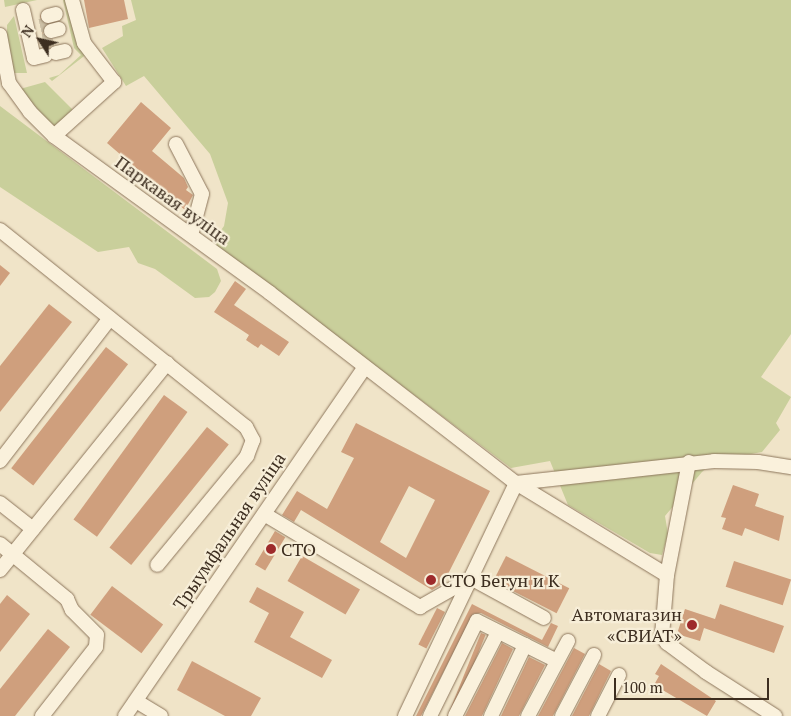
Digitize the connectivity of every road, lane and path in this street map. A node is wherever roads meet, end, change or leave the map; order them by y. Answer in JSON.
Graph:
{"nodes":[{"id":1,"x":72,"y":0,"type":"edge"},
{"id":2,"x":0,"y":35,"type":"edge"},
{"id":3,"x":54,"y":136,"type":"junction"},
{"id":4,"x":176,"y":144,"type":"dead end"},
{"id":5,"x":0,"y":230,"type":"edge"},
{"id":6,"x":191,"y":235,"type":"junction"},
{"id":7,"x":110,"y":318,"type":"junction"},
{"id":8,"x":167,"y":363,"type":"junction"},
{"id":9,"x":364,"y":368,"type":"junction"},
{"id":10,"x":0,"y":462,"type":"edge"},
{"id":11,"x":689,"y":462,"type":"junction"},
{"id":12,"x":791,"y":467,"type":"edge"},
{"id":13,"x":516,"y":483,"type":"junction"},
{"id":14,"x":0,"y":502,"type":"edge"},
{"id":15,"x":264,"y":514,"type":"junction"},
{"id":16,"x":33,"y":529,"type":"junction"},
{"id":17,"x":0,"y":544,"type":"edge"},
{"id":18,"x":12,"y":554,"type":"junction"},
{"id":19,"x":157,"y":566,"type":"dead end"},
{"id":20,"x":0,"y":570,"type":"edge"},
{"id":21,"x":667,"y":575,"type":"junction"},
{"id":22,"x":471,"y":578,"type":"junction"},
{"id":23,"x":544,"y":618,"type":"dead end"},
{"id":24,"x":498,"y":632,"type":"junction"},
{"id":25,"x":568,"y":641,"type":"dead end"},
{"id":26,"x":525,"y":645,"type":"junction"},
{"id":27,"x":594,"y":655,"type":"dead end"},
{"id":28,"x":557,"y":661,"type":"junction"},
{"id":29,"x":619,"y":675,"type":"dead end"},
{"id":30,"x":136,"y":701,"type":"junction"},
{"id":31,"x":42,"y":716,"type":"edge"},
{"id":32,"x":125,"y":716,"type":"edge"},
{"id":33,"x":161,"y":716,"type":"edge"},
{"id":34,"x":405,"y":716,"type":"edge"},
{"id":35,"x":430,"y":716,"type":"edge"},
{"id":36,"x":456,"y":716,"type":"edge"},
{"id":37,"x":491,"y":716,"type":"edge"},
{"id":38,"x":528,"y":716,"type":"edge"},
{"id":39,"x":562,"y":716,"type":"edge"},
{"id":40,"x":598,"y":716,"type":"edge"},
{"id":41,"x":775,"y":716,"type":"edge"}],
"edges":[{"from":1,"to":3,"type":"street"},
{"from":2,"to":3,"type":"street","name":"Паркавая вуліца"},
{"from":3,"to":6,"type":"street","name":"Паркавая вуліца"},
{"from":4,"to":6,"type":"street"},
{"from":5,"to":7,"type":"street"},
{"from":6,"to":9,"type":"street","name":"Паркавая вуліца"},
{"from":7,"to":8,"type":"street"},
{"from":7,"to":10,"type":"street"},
{"from":8,"to":16,"type":"street"},
{"from":8,"to":19,"type":"street"},
{"from":9,"to":13,"type":"street","name":"Паркавая вуліца"},
{"from":9,"to":15,"type":"street","name":"Трыумфальная вуліца"},
{"from":11,"to":12,"type":"street"},
{"from":11,"to":13,"type":"street"},
{"from":11,"to":21,"type":"street"},
{"from":13,"to":21,"type":"street","name":"Паркавая вуліца"},
{"from":13,"to":22,"type":"street"},
{"from":14,"to":16,"type":"street"},
{"from":15,"to":22,"type":"street"},
{"from":15,"to":30,"type":"street","name":"Трыумфальная вуліца"},
{"from":16,"to":18,"type":"street"},
{"from":17,"to":18,"type":"street"},
{"from":18,"to":20,"type":"street"},
{"from":18,"to":31,"type":"street"},
{"from":21,"to":41,"type":"street"},
{"from":22,"to":23,"type":"street"},
{"from":22,"to":34,"type":"street"},
{"from":24,"to":26,"type":"street"},
{"from":24,"to":35,"type":"street"},
{"from":24,"to":36,"type":"street"},
{"from":25,"to":28,"type":"street"},
{"from":26,"to":28,"type":"street"},
{"from":26,"to":37,"type":"street"},
{"from":27,"to":39,"type":"street"},
{"from":28,"to":38,"type":"street"},
{"from":29,"to":40,"type":"street"},
{"from":30,"to":32,"type":"street","name":"Трыумфальная вуліца"},
{"from":30,"to":33,"type":"street"}]}
